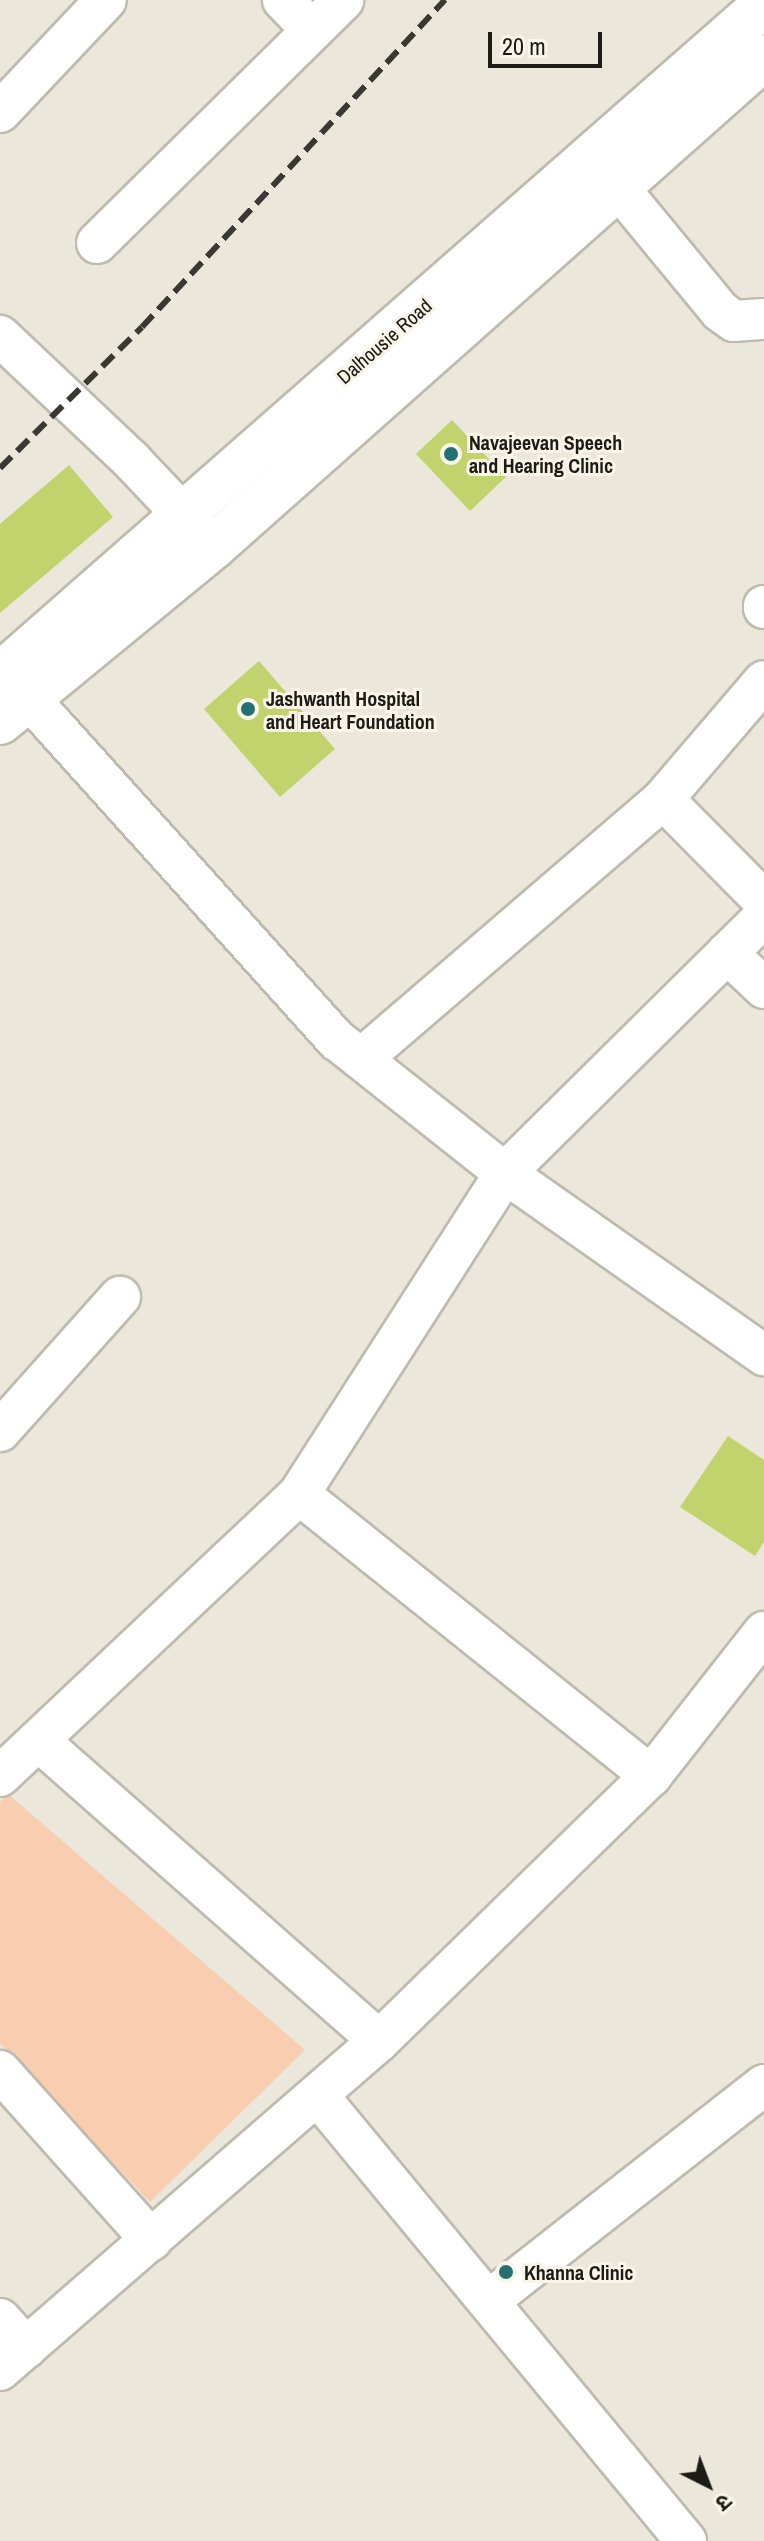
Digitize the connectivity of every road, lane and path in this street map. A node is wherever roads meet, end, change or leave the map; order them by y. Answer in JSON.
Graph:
{"nodes":[{"id":1,"x":106,"y":0,"type":"edge"},
{"id":2,"x":283,"y":0,"type":"edge"},
{"id":3,"x":343,"y":0,"type":"edge"},
{"id":4,"x":764,"y":5,"type":"edge"},
{"id":5,"x":312,"y":30,"type":"junction"},
{"id":6,"x":764,"y":58,"type":"edge"},
{"id":7,"x":0,"y":112,"type":"edge"},
{"id":8,"x":617,"y":186,"type":"junction"},
{"id":9,"x":97,"y":243,"type":"dead end"},
{"id":10,"x":764,"y":319,"type":"edge"},
{"id":11,"x":0,"y":336,"type":"edge"},
{"id":12,"x":184,"y":514,"type":"junction"},
{"id":13,"x":213,"y":547,"type":"junction"},
{"id":14,"x":764,"y":681,"type":"edge"},
{"id":15,"x":8,"y":691,"type":"edge"},
{"id":16,"x":663,"y":799,"type":"junction"},
{"id":17,"x":764,"y":901,"type":"edge"},
{"id":18,"x":764,"y":917,"type":"edge"},
{"id":19,"x":727,"y":953,"type":"junction"},
{"id":20,"x":764,"y":988,"type":"edge"},
{"id":21,"x":361,"y":1059,"type":"junction"},
{"id":22,"x":505,"y":1173,"type":"junction"},
{"id":23,"x":120,"y":1297,"type":"dead end"},
{"id":24,"x":764,"y":1355,"type":"edge"},
{"id":25,"x":0,"y":1431,"type":"edge"},
{"id":26,"x":299,"y":1494,"type":"junction"},
{"id":27,"x":764,"y":1632,"type":"edge"},
{"id":28,"x":39,"y":1741,"type":"junction"},
{"id":29,"x":0,"y":1776,"type":"edge"},
{"id":30,"x":651,"y":1776,"type":"junction"},
{"id":31,"x":379,"y":2041,"type":"junction"},
{"id":32,"x":0,"y":2071,"type":"edge"},
{"id":33,"x":764,"y":2085,"type":"edge"},
{"id":34,"x":319,"y":2097,"type":"junction"},
{"id":35,"x":151,"y":2240,"type":"junction"},
{"id":36,"x":491,"y":2299,"type":"junction"},
{"id":37,"x":9,"y":2345,"type":"edge"},
{"id":38,"x":686,"y":2541,"type":"edge"}],
"edges":[{"from":1,"to":7,"type":"street"},
{"from":2,"to":5,"type":"street"},
{"from":3,"to":5,"type":"street"},
{"from":4,"to":12,"type":"street","name":"Dalhousie Road"},
{"from":5,"to":9,"type":"street"},
{"from":6,"to":8,"type":"street","name":"Dalhousie Road"},
{"from":8,"to":10,"type":"street"},
{"from":8,"to":13,"type":"street","name":"Dalhousie Road"},
{"from":11,"to":12,"type":"street"},
{"from":12,"to":13,"type":"street"},
{"from":12,"to":15,"type":"street","name":"Dalhousie Road"},
{"from":13,"to":15,"type":"street","name":"Dalhousie Road"},
{"from":14,"to":16,"type":"street"},
{"from":15,"to":21,"type":"street"},
{"from":16,"to":17,"type":"street"},
{"from":16,"to":21,"type":"street"},
{"from":18,"to":19,"type":"street"},
{"from":19,"to":20,"type":"street"},
{"from":19,"to":22,"type":"street"},
{"from":21,"to":22,"type":"street"},
{"from":22,"to":24,"type":"street"},
{"from":22,"to":26,"type":"street"},
{"from":23,"to":25,"type":"street"},
{"from":26,"to":28,"type":"street"},
{"from":26,"to":30,"type":"street"},
{"from":27,"to":30,"type":"street"},
{"from":28,"to":29,"type":"street"},
{"from":28,"to":31,"type":"street"},
{"from":30,"to":31,"type":"street"},
{"from":31,"to":34,"type":"street"},
{"from":32,"to":35,"type":"street"},
{"from":33,"to":36,"type":"street"},
{"from":34,"to":35,"type":"street"},
{"from":34,"to":36,"type":"street"},
{"from":35,"to":37,"type":"street"},
{"from":36,"to":38,"type":"street"}]}
